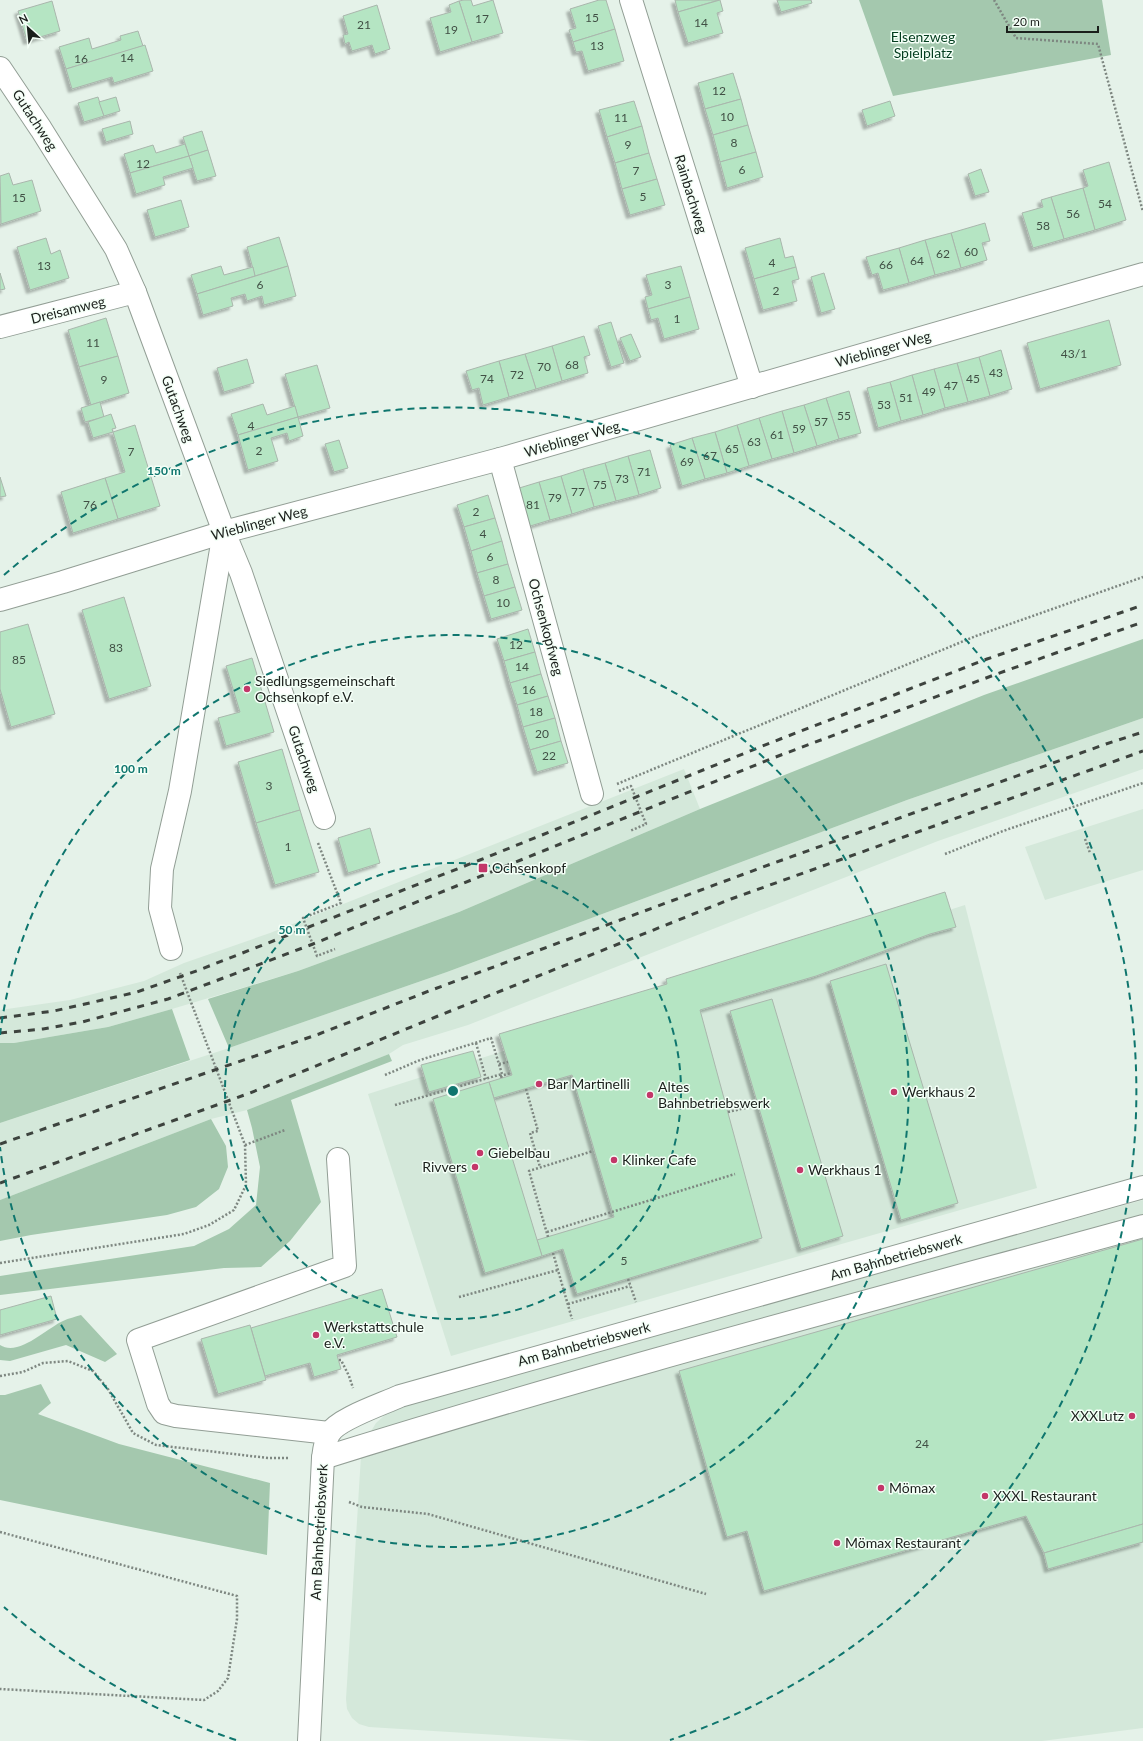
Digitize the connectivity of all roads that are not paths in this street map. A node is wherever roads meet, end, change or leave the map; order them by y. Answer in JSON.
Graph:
{"nodes":[{"id":1,"x":631,"y":0,"type":"edge"},
{"id":2,"x":0,"y":68,"type":"edge"},
{"id":3,"x":1143,"y":274,"type":"edge"},
{"id":4,"x":135,"y":292,"type":"junction"},
{"id":5,"x":0,"y":327,"type":"edge"},
{"id":6,"x":752,"y":387,"type":"junction"},
{"id":7,"x":500,"y":459,"type":"junction"},
{"id":8,"x":224,"y":532,"type":"junction"},
{"id":9,"x":0,"y":600,"type":"edge"},
{"id":10,"x":592,"y":794,"type":"road end"},
{"id":11,"x":324,"y":818,"type":"road end"},
{"id":12,"x":171,"y":949,"type":"road end"},
{"id":13,"x":338,"y":1159,"type":"dead end"},
{"id":14,"x":1143,"y":1187,"type":"edge"},
{"id":15,"x":1143,"y":1226,"type":"edge"},
{"id":16,"x":329,"y":1433,"type":"junction"},
{"id":17,"x":322,"y":1458,"type":"junction"},
{"id":18,"x":309,"y":1741,"type":"edge"}],
"edges":[{"from":1,"to":6,"type":"street","name":"Rainbachweg"},
{"from":2,"to":4,"type":"street","name":"Gutachweg"},
{"from":3,"to":6,"type":"street","name":"Wieblinger Weg"},
{"from":4,"to":5,"type":"street","name":"Dreisamweg"},
{"from":4,"to":8,"type":"street","name":"Gutachweg"},
{"from":6,"to":7,"type":"street","name":"Wieblinger Weg"},
{"from":7,"to":8,"type":"street","name":"Wieblinger Weg"},
{"from":7,"to":10,"type":"street","name":"Ochsenkopfweg"},
{"from":8,"to":9,"type":"street","name":"Wieblinger Weg"},
{"from":8,"to":11,"type":"street","name":"Gutachweg"},
{"from":8,"to":12,"type":"street"},
{"from":13,"to":16,"type":"street"},
{"from":14,"to":16,"type":"street","name":"Am Bahnbetriebswerk"},
{"from":15,"to":17,"type":"street"},
{"from":16,"to":17,"type":"street","name":"Am Bahnbetriebswerk"},
{"from":17,"to":18,"type":"street","name":"Am Bahnbetriebswerk"}]}
